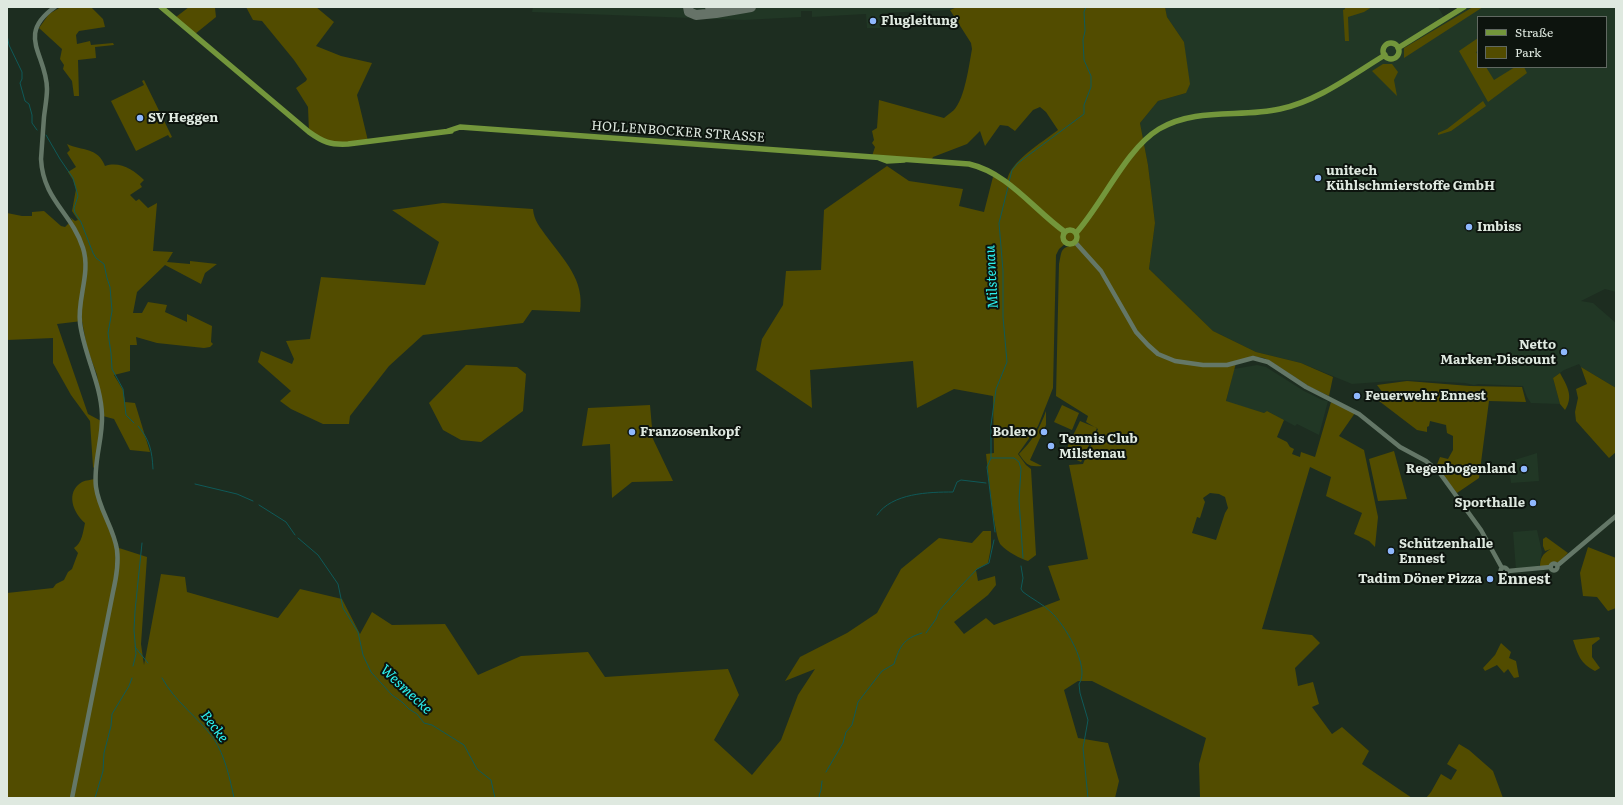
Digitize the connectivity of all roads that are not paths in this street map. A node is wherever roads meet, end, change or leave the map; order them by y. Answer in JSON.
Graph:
{"nodes":[{"id":1,"x":55,"y":7,"type":"edge"},
{"id":2,"x":161,"y":7,"type":"edge"},
{"id":3,"x":1464,"y":7,"type":"edge"},
{"id":4,"x":1398,"y":48,"type":"junction"},
{"id":5,"x":1385,"y":55,"type":"junction"},
{"id":6,"x":1065,"y":232,"type":"junction"},
{"id":7,"x":1076,"y":233,"type":"junction"},
{"id":8,"x":1075,"y":242,"type":"junction"},
{"id":9,"x":1616,"y":516,"type":"edge"},
{"id":10,"x":72,"y":798,"type":"edge"}],
"edges":[{"from":1,"to":10,"type":"street"},
{"from":2,"to":6,"type":"main road","name":"HOLLENBOCKER STRASSE"},
{"from":3,"to":4,"type":"main road"},
{"from":4,"to":5,"type":"main road"},
{"from":4,"to":5,"type":"main road"},
{"from":5,"to":7,"type":"main road"},
{"from":6,"to":7,"type":"main road"},
{"from":6,"to":8,"type":"main road","name":"HOLLENBOCKER STRASSE"},
{"from":7,"to":8,"type":"main road"},
{"from":8,"to":9,"type":"street"}]}
